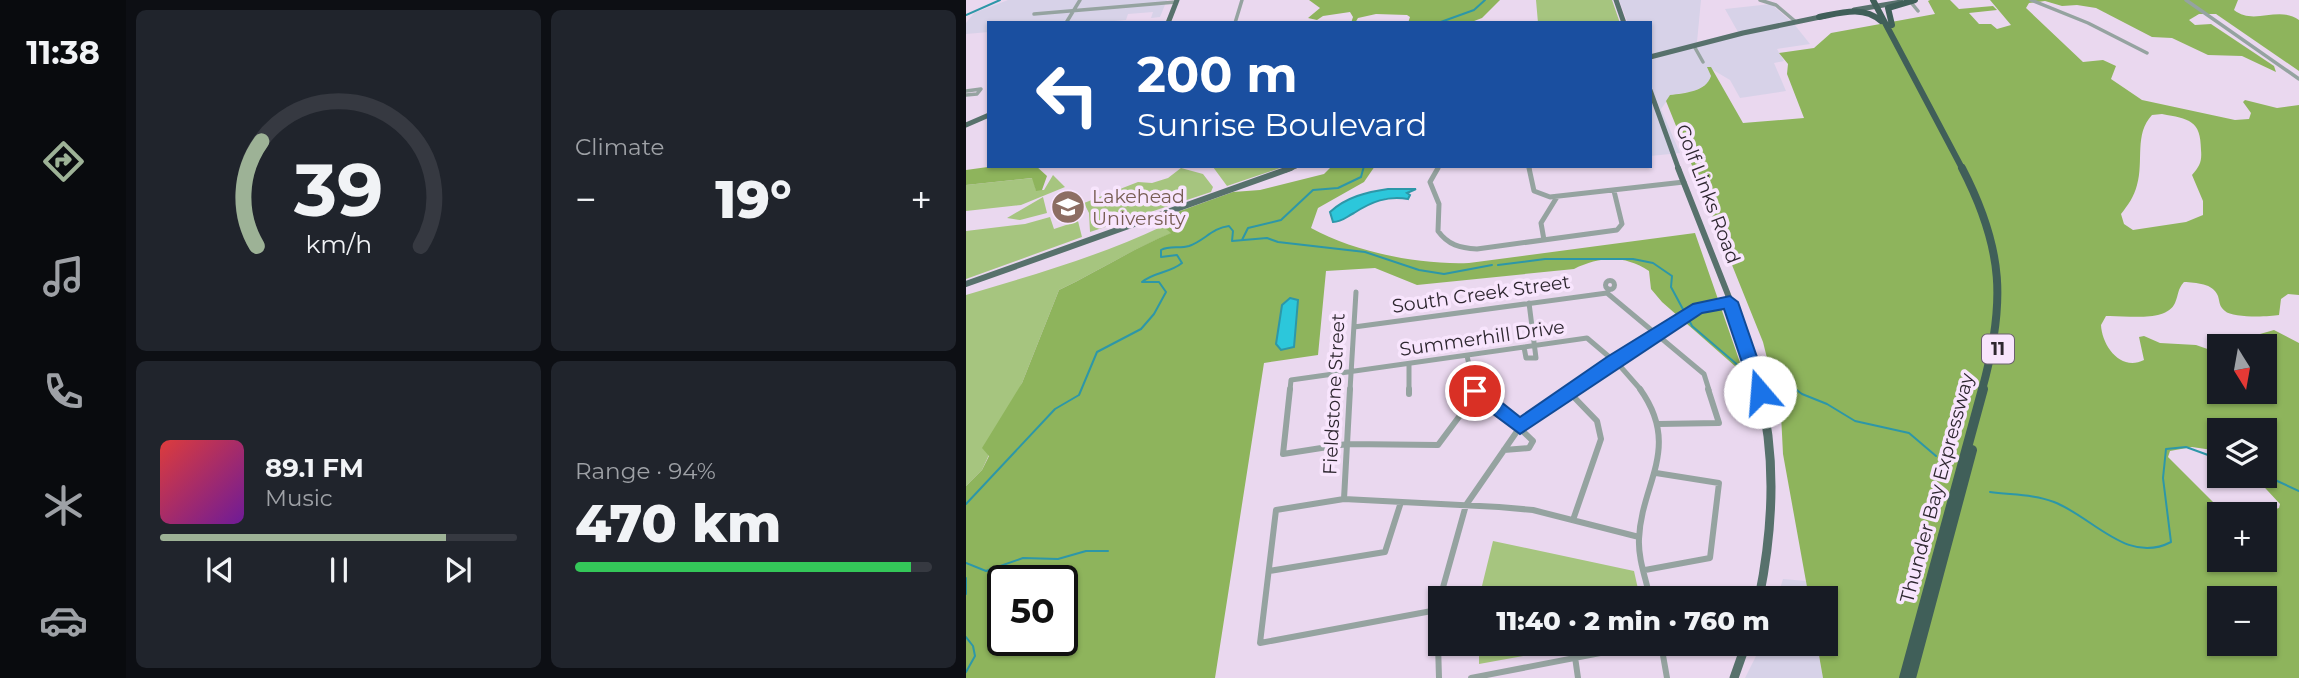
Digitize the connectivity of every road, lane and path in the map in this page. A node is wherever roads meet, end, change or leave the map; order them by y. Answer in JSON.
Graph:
{"nodes":[{"id":1,"x":1080,"y":0,"type":"edge"},
{"id":2,"x":1131,"y":0,"type":"edge"},
{"id":3,"x":1242,"y":0,"type":"edge"},
{"id":4,"x":1616,"y":0,"type":"edge"},
{"id":5,"x":1760,"y":0,"type":"edge"},
{"id":6,"x":1867,"y":0,"type":"edge"},
{"id":7,"x":1889,"y":0,"type":"edge"},
{"id":8,"x":1899,"y":0,"type":"edge"},
{"id":9,"x":1911,"y":0,"type":"edge"},
{"id":10,"x":2031,"y":0,"type":"edge"},
{"id":11,"x":2186,"y":0,"type":"edge"},
{"id":12,"x":1177,"y":1,"type":"edge"},
{"id":13,"x":1877,"y":3,"type":"edge"},
{"id":14,"x":1127,"y":6,"type":"junction"},
{"id":15,"x":1073,"y":11,"type":"junction"},
{"id":16,"x":1918,"y":11,"type":"dead end"},
{"id":17,"x":1034,"y":15,"type":"dead end"},
{"id":18,"x":1819,"y":17,"type":"junction"},
{"id":19,"x":1067,"y":21,"type":"edge"},
{"id":20,"x":1169,"y":21,"type":"edge"},
{"id":21,"x":1236,"y":21,"type":"edge"},
{"id":22,"x":1623,"y":21,"type":"edge"},
{"id":23,"x":1796,"y":22,"type":"junction"},
{"id":24,"x":1893,"y":34,"type":"junction"},
{"id":25,"x":1694,"y":46,"type":"junction"},
{"id":26,"x":2147,"y":53,"type":"dead end"},
{"id":27,"x":1653,"y":56,"type":"edge"},
{"id":28,"x":1703,"y":62,"type":"dead end"},
{"id":29,"x":2299,"y":79,"type":"edge"},
{"id":30,"x":1652,"y":95,"type":"edge"},
{"id":31,"x":987,"y":115,"type":"edge"},
{"id":32,"x":966,"y":125,"type":"edge"},
{"id":33,"x":1290,"y":168,"type":"edge"},
{"id":34,"x":1437,"y":168,"type":"edge"},
{"id":35,"x":1529,"y":168,"type":"edge"},
{"id":36,"x":1685,"y":183,"type":"junction"},
{"id":37,"x":1656,"y":186,"type":"joint"},
{"id":38,"x":1614,"y":191,"type":"junction"},
{"id":39,"x":1557,"y":197,"type":"junction"},
{"id":40,"x":1544,"y":240,"type":"junction"},
{"id":41,"x":966,"y":284,"type":"edge"},
{"id":42,"x":1356,"y":292,"type":"dead end"},
{"id":43,"x":1730,"y":302,"type":"junction"},
{"id":44,"x":1529,"y":303,"type":"junction"},
{"id":45,"x":1354,"y":327,"type":"junction"},
{"id":46,"x":1655,"y":335,"type":"junction"},
{"id":47,"x":1535,"y":346,"type":"junction"},
{"id":48,"x":1524,"y":347,"type":"junction"},
{"id":49,"x":1467,"y":356,"type":"junction"},
{"id":50,"x":1613,"y":362,"type":"junction"},
{"id":51,"x":1409,"y":364,"type":"junction"},
{"id":52,"x":1350,"y":373,"type":"junction"},
{"id":53,"x":1569,"y":392,"type":"junction"},
{"id":54,"x":1409,"y":394,"type":"dead end"},
{"id":55,"x":1476,"y":394,"type":"junction"},
{"id":56,"x":1658,"y":424,"type":"junction"},
{"id":57,"x":1520,"y":426,"type":"junction"},
{"id":58,"x":1347,"y":444,"type":"junction"},
{"id":59,"x":1503,"y":450,"type":"junction"},
{"id":60,"x":1656,"y":473,"type":"junction"},
{"id":61,"x":1343,"y":499,"type":"junction"},
{"id":62,"x":1401,"y":502,"type":"junction"},
{"id":63,"x":1466,"y":505,"type":"junction"},
{"id":64,"x":1573,"y":520,"type":"junction"},
{"id":65,"x":1639,"y":537,"type":"junction"},
{"id":66,"x":1645,"y":570,"type":"junction"},
{"id":67,"x":1269,"y":572,"type":"junction"},
{"id":68,"x":1444,"y":586,"type":"edge"},
{"id":69,"x":1648,"y":586,"type":"edge"},
{"id":70,"x":1760,"y":586,"type":"edge"},
{"id":71,"x":1428,"y":612,"type":"edge"},
{"id":72,"x":1438,"y":656,"type":"edge"},
{"id":73,"x":1581,"y":656,"type":"edge"},
{"id":74,"x":1663,"y":656,"type":"edge"},
{"id":75,"x":1742,"y":656,"type":"edge"},
{"id":76,"x":1575,"y":657,"type":"junction"},
{"id":77,"x":1501,"y":675,"type":"edge"},
{"id":78,"x":1439,"y":678,"type":"edge"},
{"id":79,"x":1471,"y":678,"type":"edge"},
{"id":80,"x":1578,"y":678,"type":"edge"},
{"id":81,"x":1667,"y":678,"type":"edge"},
{"id":82,"x":1734,"y":678,"type":"edge"},
{"id":83,"x":1904,"y":678,"type":"edge"},
{"id":84,"x":1911,"y":678,"type":"edge"}],
"edges":[{"from":1,"to":15,"type":"street"},
{"from":2,"to":14,"type":"street"},
{"from":3,"to":21,"type":"street"},
{"from":4,"to":22,"type":"main road"},
{"from":5,"to":23,"type":"street"},
{"from":6,"to":18,"type":"highway"},
{"from":7,"to":8,"type":"highway"},
{"from":9,"to":13,"type":"main road"},
{"from":9,"to":16,"type":"street"},
{"from":9,"to":24,"type":"highway"},
{"from":10,"to":26,"type":"street"},
{"from":11,"to":29,"type":"street"},
{"from":12,"to":14,"type":"street"},
{"from":12,"to":20,"type":"main road"},
{"from":13,"to":18,"type":"main road"},
{"from":13,"to":24,"type":"highway","name":"Thunder Bay Expressway","number":"11"},
{"from":14,"to":15,"type":"street"},
{"from":15,"to":17,"type":"street"},
{"from":15,"to":19,"type":"street"},
{"from":18,"to":23,"type":"main road"},
{"from":18,"to":24,"type":"highway"},
{"from":23,"to":25,"type":"main road"},
{"from":24,"to":83,"type":"highway","name":"Thunder Bay Expressway","number":"11"},
{"from":24,"to":84,"type":"highway","name":"Thunder Bay Expressway","number":"11"},
{"from":25,"to":27,"type":"main road"},
{"from":25,"to":28,"type":"street"},
{"from":30,"to":36,"type":"main road","name":"Golf Links Road"},
{"from":31,"to":32,"type":"main road"},
{"from":33,"to":41,"type":"main road"},
{"from":34,"to":40,"type":"street"},
{"from":35,"to":39,"type":"street"},
{"from":36,"to":37,"type":"street"},
{"from":36,"to":43,"type":"main road","name":"Golf Links Road"},
{"from":37,"to":38,"type":"street"},
{"from":38,"to":39,"type":"street"},
{"from":38,"to":40,"type":"street"},
{"from":39,"to":40,"type":"street"},
{"from":42,"to":45,"type":"street","name":"Fieldstone Street"},
{"from":43,"to":46,"type":"street"},
{"from":43,"to":70,"type":"main road","name":"Golf Links Road"},
{"from":44,"to":45,"type":"street","name":"South Creek Street"},
{"from":44,"to":46,"type":"street","name":"South Creek Street"},
{"from":44,"to":47,"type":"street"},
{"from":45,"to":52,"type":"street","name":"Fieldstone Street"},
{"from":46,"to":50,"type":"street"},
{"from":46,"to":56,"type":"street"},
{"from":47,"to":48,"type":"street","name":"Summerhill Drive"},
{"from":47,"to":48,"type":"street"},
{"from":47,"to":50,"type":"street","name":"Summerhill Drive"},
{"from":48,"to":49,"type":"street","name":"Summerhill Drive"},
{"from":49,"to":51,"type":"street","name":"Summerhill Drive"},
{"from":49,"to":55,"type":"street"},
{"from":50,"to":53,"type":"street"},
{"from":50,"to":56,"type":"street","name":"Summerhill Drive"},
{"from":51,"to":52,"type":"street","name":"Summerhill Drive"},
{"from":51,"to":54,"type":"street"},
{"from":52,"to":58,"type":"street","name":"Fieldstone Street"},
{"from":52,"to":58,"type":"street","name":"Summerhill Drive"},
{"from":53,"to":57,"type":"street"},
{"from":53,"to":64,"type":"street"},
{"from":55,"to":57,"type":"street"},
{"from":55,"to":58,"type":"street"},
{"from":56,"to":60,"type":"street","name":"Summerhill Drive"},
{"from":57,"to":59,"type":"street"},
{"from":57,"to":59,"type":"street"},
{"from":58,"to":61,"type":"street","name":"Fieldstone Street"},
{"from":59,"to":63,"type":"street"},
{"from":60,"to":65,"type":"street","name":"Summerhill Drive"},
{"from":60,"to":66,"type":"street"},
{"from":61,"to":62,"type":"street"},
{"from":61,"to":67,"type":"street"},
{"from":62,"to":63,"type":"street"},
{"from":62,"to":67,"type":"street"},
{"from":63,"to":64,"type":"street"},
{"from":63,"to":68,"type":"street"},
{"from":64,"to":65,"type":"street"},
{"from":65,"to":66,"type":"street","name":"Summerhill Drive"},
{"from":66,"to":69,"type":"street","name":"Summerhill Drive"},
{"from":67,"to":71,"type":"street"},
{"from":72,"to":78,"type":"street"},
{"from":73,"to":76,"type":"street"},
{"from":74,"to":81,"type":"street"},
{"from":75,"to":82,"type":"main road"},
{"from":76,"to":77,"type":"street"},
{"from":76,"to":80,"type":"street"},
{"from":77,"to":79,"type":"street"}]}
